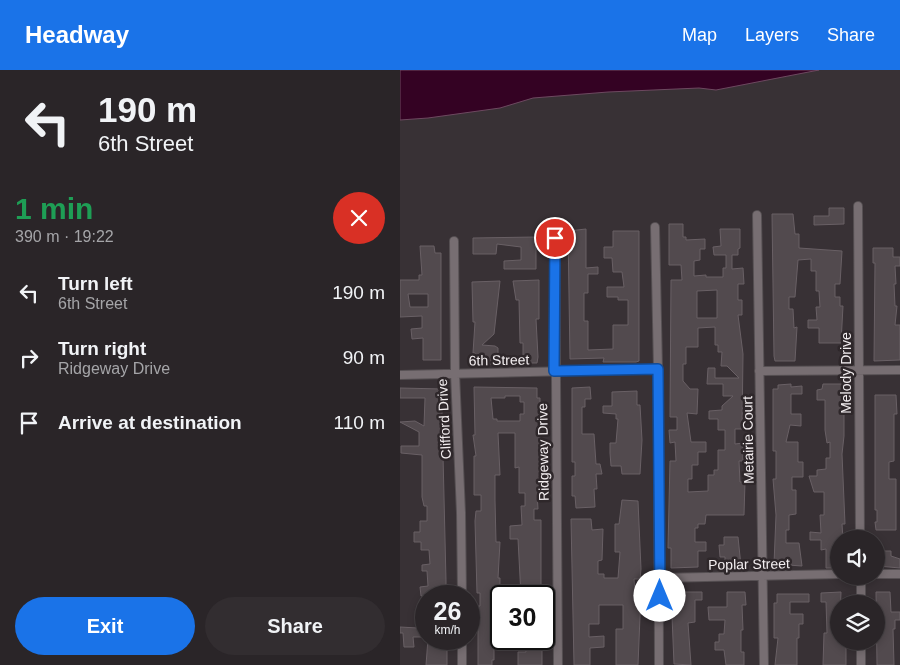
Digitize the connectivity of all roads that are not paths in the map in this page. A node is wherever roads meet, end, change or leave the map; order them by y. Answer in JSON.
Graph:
{"nodes":[{"id":1,"x":858,"y":206,"type":"dead end"},
{"id":2,"x":757,"y":215,"type":"dead end"},
{"id":3,"x":655,"y":227,"type":"dead end"},
{"id":4,"x":555,"y":238,"type":"dead end"},
{"id":5,"x":454,"y":241,"type":"dead end"},
{"id":6,"x":658,"y":369,"type":"junction"},
{"id":7,"x":900,"y":370,"type":"edge"},
{"id":8,"x":554,"y":371,"type":"junction"},
{"id":9,"x":759,"y":371,"type":"junction"},
{"id":10,"x":859,"y":372,"type":"junction"},
{"id":11,"x":455,"y":373,"type":"junction"},
{"id":12,"x":400,"y":374,"type":"edge"},
{"id":13,"x":860,"y":530,"type":"edge"},
{"id":14,"x":830,"y":574,"type":"edge"},
{"id":15,"x":885,"y":574,"type":"edge"},
{"id":16,"x":900,"y":574,"type":"edge"},
{"id":17,"x":764,"y":576,"type":"junction"},
{"id":18,"x":660,"y":578,"type":"junction"},
{"id":19,"x":462,"y":585,"type":"edge"},
{"id":20,"x":462,"y":650,"type":"edge"},
{"id":21,"x":861,"y":650,"type":"edge"},
{"id":22,"x":462,"y":665,"type":"edge"},
{"id":23,"x":558,"y":665,"type":"edge"},
{"id":24,"x":660,"y":665,"type":"edge"},
{"id":25,"x":764,"y":665,"type":"edge"},
{"id":26,"x":861,"y":665,"type":"edge"}],
"edges":[{"from":1,"to":10,"type":"street","name":"Melody Drive"},
{"from":2,"to":9,"type":"street","name":"Metairie Court"},
{"from":3,"to":6,"type":"street"},
{"from":4,"to":8,"type":"street","name":"Ridgeway Drive"},
{"from":5,"to":11,"type":"street","name":"Clifford Drive"},
{"from":6,"to":8,"type":"street","name":"6th Street"},
{"from":6,"to":18,"type":"street"},
{"from":7,"to":10,"type":"street"},
{"from":8,"to":11,"type":"street","name":"6th Street"},
{"from":8,"to":23,"type":"street","name":"Ridgeway Drive"},
{"from":9,"to":10,"type":"street"},
{"from":9,"to":17,"type":"street","name":"Metairie Court"},
{"from":10,"to":13,"type":"street","name":"Melody Drive"},
{"from":11,"to":12,"type":"street","name":"6th Street"},
{"from":11,"to":19,"type":"street","name":"Clifford Drive"},
{"from":14,"to":17,"type":"street","name":"Poplar Street"},
{"from":15,"to":16,"type":"street"},
{"from":17,"to":18,"type":"street","name":"Poplar Street"},
{"from":17,"to":25,"type":"street","name":"Metairie Court"},
{"from":18,"to":24,"type":"street"},
{"from":20,"to":22,"type":"street"},
{"from":21,"to":26,"type":"street"}]}
